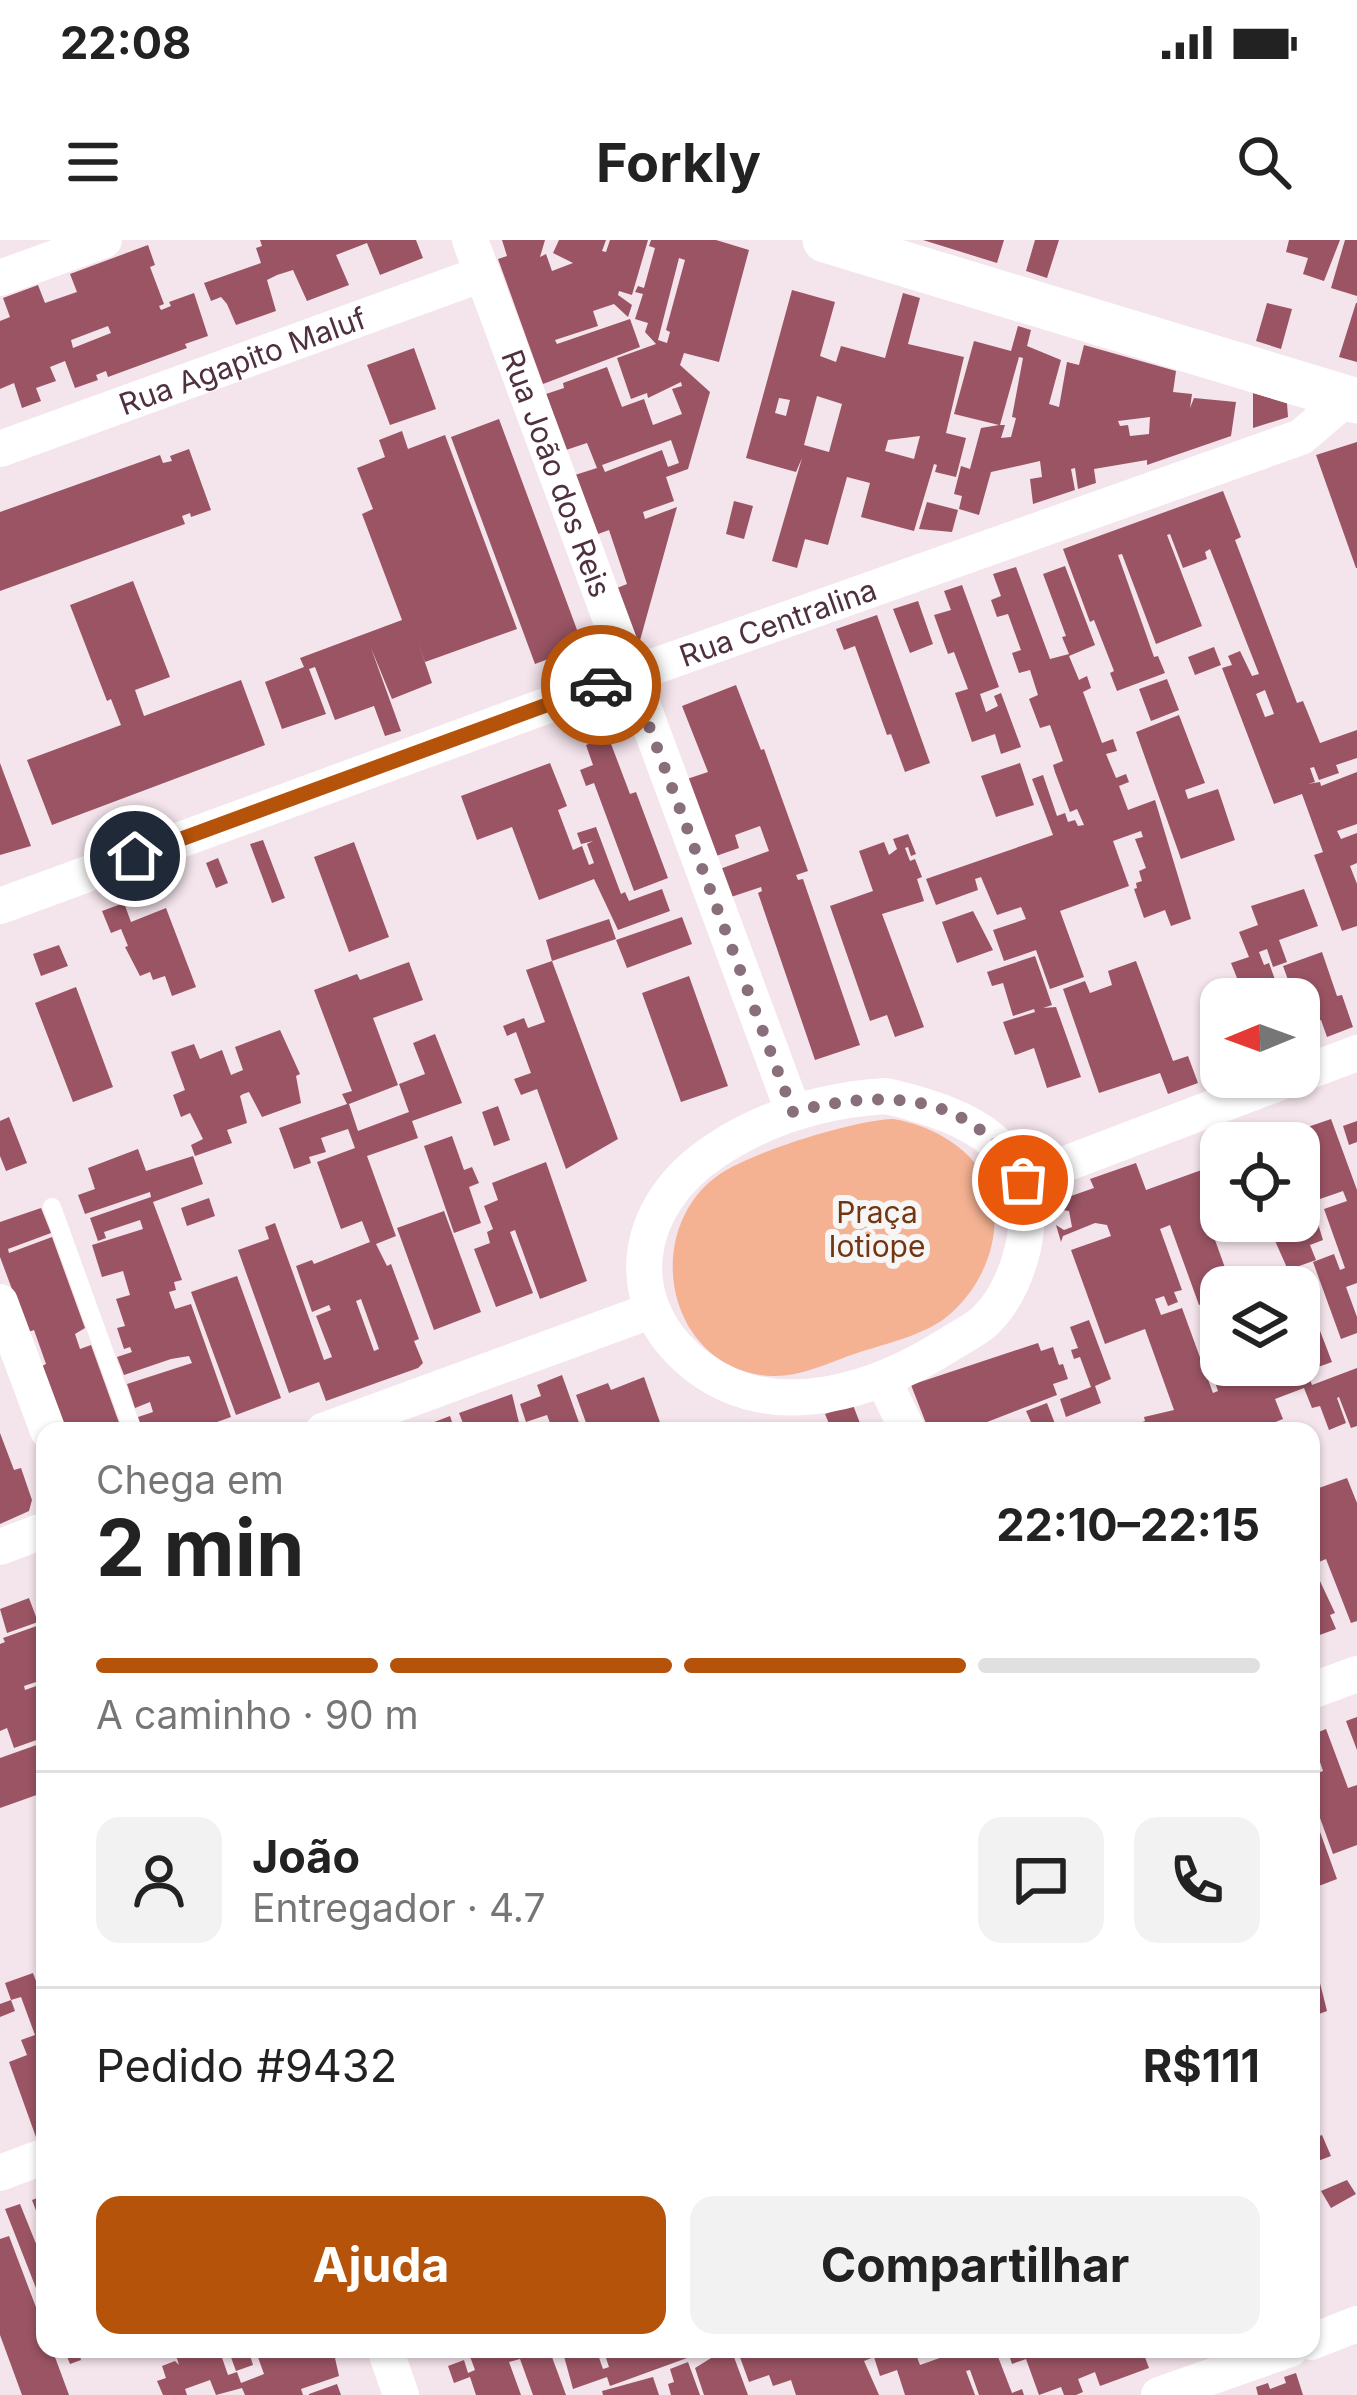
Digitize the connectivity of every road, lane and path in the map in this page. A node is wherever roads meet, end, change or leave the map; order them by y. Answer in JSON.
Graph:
{"nodes":[{"id":1,"x":104,"y":240,"type":"edge"},
{"id":2,"x":825,"y":240,"type":"edge"},
{"id":3,"x":476,"y":257,"type":"edge"},
{"id":4,"x":0,"y":278,"type":"edge"},
{"id":5,"x":1352,"y":400,"type":"edge"},
{"id":6,"x":0,"y":449,"type":"edge"},
{"id":7,"x":630,"y":675,"type":"junction"},
{"id":8,"x":0,"y":906,"type":"edge"},
{"id":9,"x":1357,"y":1053,"type":"edge"},
{"id":10,"x":1320,"y":1067,"type":"edge"},
{"id":11,"x":1239,"y":1098,"type":"edge"},
{"id":12,"x":793,"y":1112,"type":"junction"},
{"id":13,"x":1023,"y":1180,"type":"junction"},
{"id":14,"x":52,"y":1207,"type":"dead end"},
{"id":15,"x":0,"y":1302,"type":"edge"},
{"id":16,"x":650,"y":1311,"type":"junction"},
{"id":17,"x":884,"y":1379,"type":"junction"},
{"id":18,"x":45,"y":1422,"type":"edge"},
{"id":19,"x":130,"y":1422,"type":"edge"},
{"id":20,"x":348,"y":1422,"type":"edge"},
{"id":21,"x":904,"y":1422,"type":"edge"},
{"id":22,"x":36,"y":1533,"type":"edge"},
{"id":23,"x":0,"y":1547,"type":"edge"},
{"id":24,"x":1357,"y":1674,"type":"edge"},
{"id":25,"x":1320,"y":1688,"type":"edge"},
{"id":26,"x":36,"y":2159,"type":"edge"},
{"id":27,"x":0,"y":2173,"type":"edge"},
{"id":28,"x":1357,"y":2324,"type":"edge"},
{"id":29,"x":1320,"y":2338,"type":"edge"},
{"id":30,"x":394,"y":2358,"type":"edge"},
{"id":31,"x":1244,"y":2358,"type":"edge"},
{"id":32,"x":401,"y":2395,"type":"edge"},
{"id":33,"x":1159,"y":2395,"type":"edge"}],
"edges":[{"from":1,"to":4,"type":"street"},
{"from":2,"to":5,"type":"street"},
{"from":3,"to":6,"type":"street","name":"Rua Agapito Maluf"},
{"from":3,"to":7,"type":"street","name":"Rua João dos Reis"},
{"from":5,"to":7,"type":"street","name":"Rua Centralina"},
{"from":7,"to":8,"type":"street","name":"Rua Centralina"},
{"from":7,"to":12,"type":"street","name":"Rua João dos Reis"},
{"from":9,"to":10,"type":"street"},
{"from":11,"to":13,"type":"street"},
{"from":12,"to":13,"type":"street"},
{"from":12,"to":16,"type":"street"},
{"from":13,"to":17,"type":"street"},
{"from":14,"to":19,"type":"lane"},
{"from":15,"to":18,"type":"street"},
{"from":16,"to":17,"type":"street"},
{"from":16,"to":20,"type":"street"},
{"from":17,"to":21,"type":"street"},
{"from":22,"to":23,"type":"street"},
{"from":24,"to":25,"type":"street"},
{"from":26,"to":27,"type":"street"},
{"from":28,"to":29,"type":"street"},
{"from":30,"to":32,"type":"street"},
{"from":31,"to":33,"type":"street"}]}
